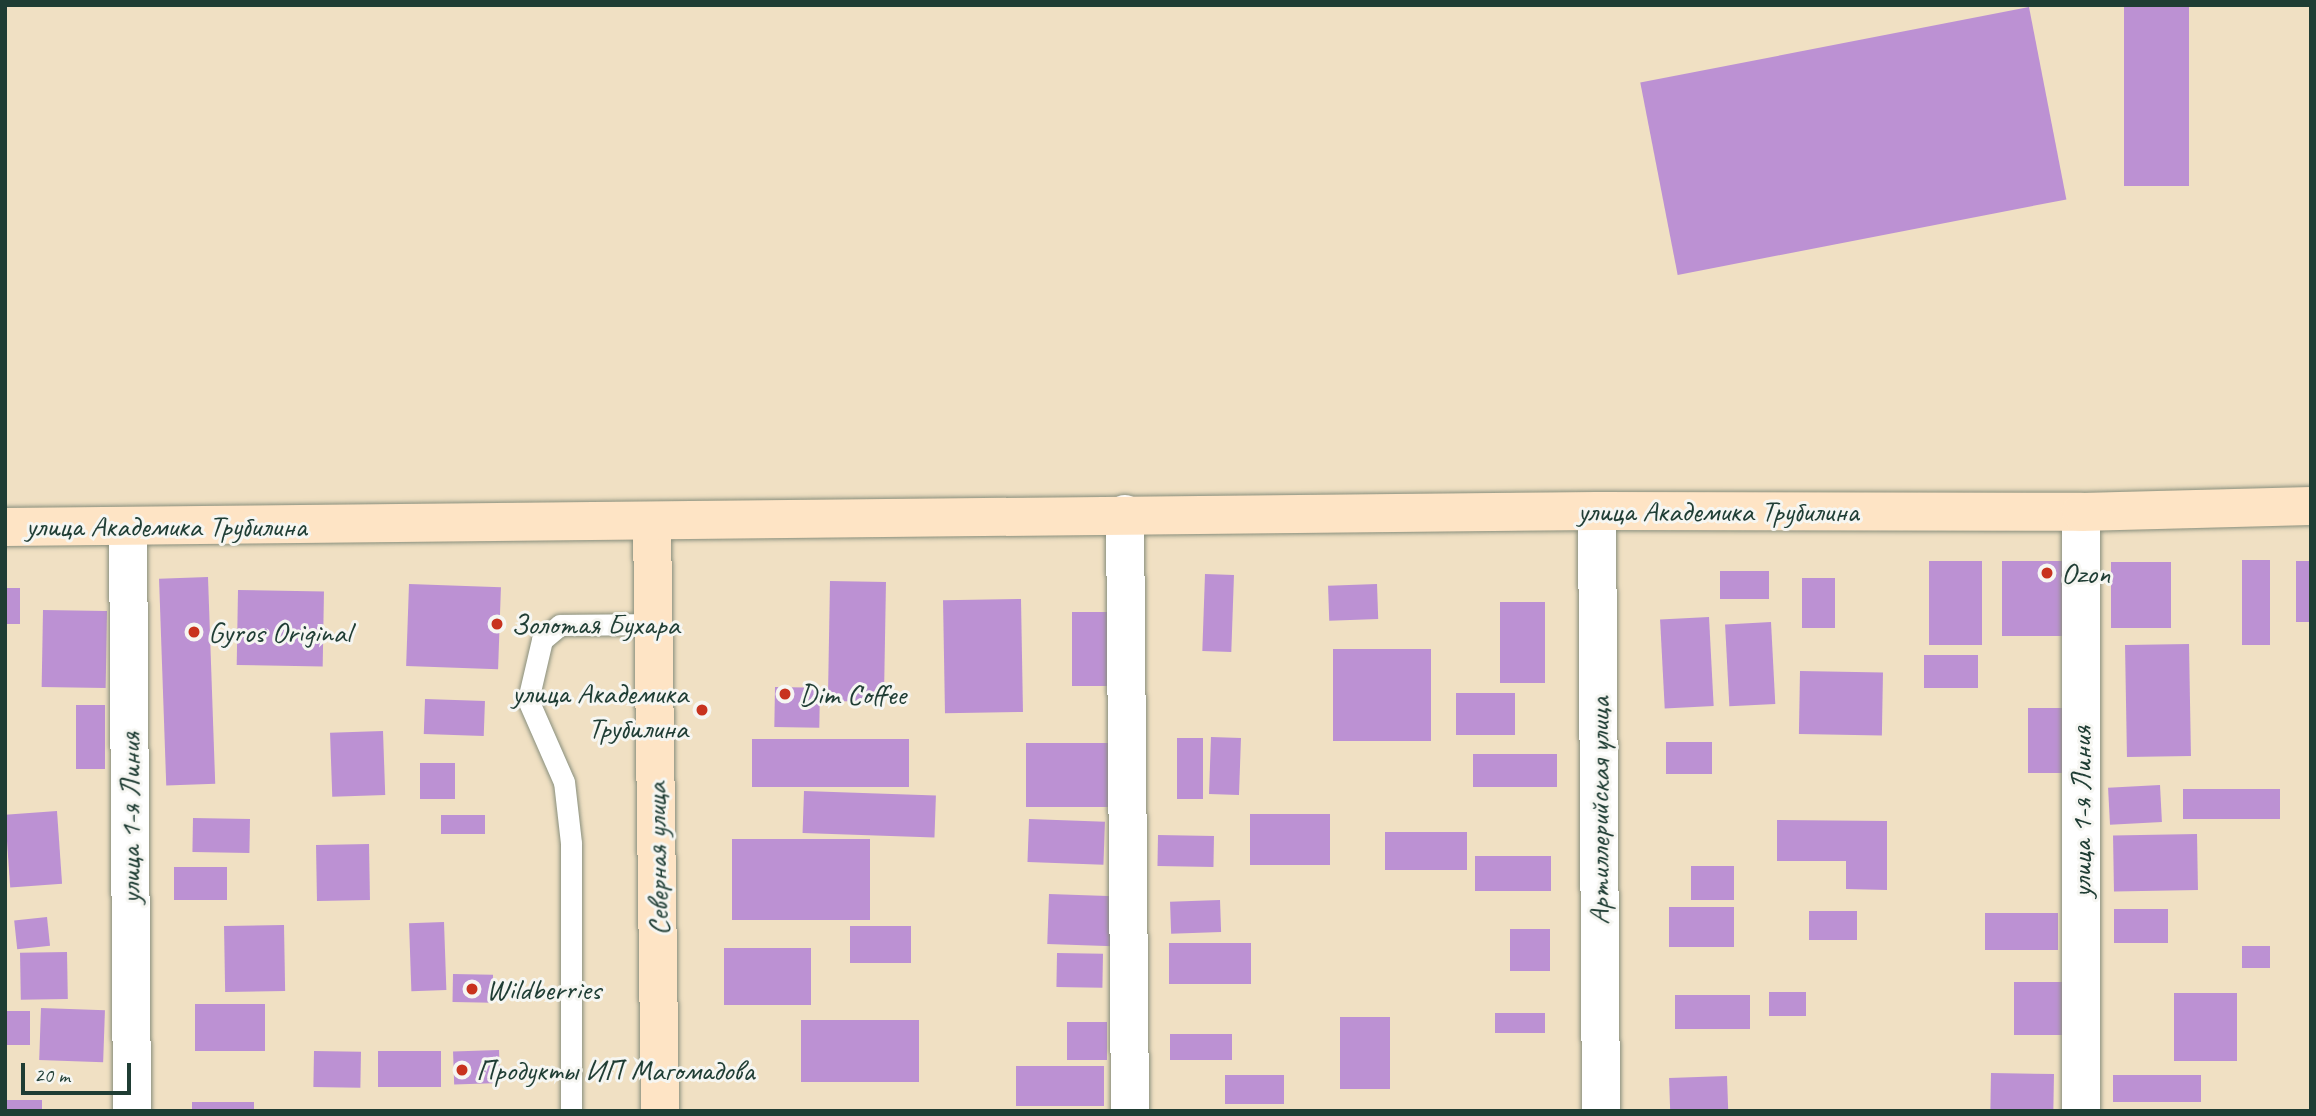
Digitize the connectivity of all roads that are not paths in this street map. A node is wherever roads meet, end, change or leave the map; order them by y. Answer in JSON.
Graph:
{"nodes":[{"id":1,"x":2311,"y":506,"type":"edge"},
{"id":2,"x":1597,"y":511,"type":"junction"},
{"id":3,"x":2081,"y":512,"type":"junction"},
{"id":4,"x":1125,"y":514,"type":"junction"},
{"id":5,"x":652,"y":523,"type":"junction"},
{"id":6,"x":128,"y":526,"type":"junction"},
{"id":7,"x":5,"y":527,"type":"edge"},
{"id":8,"x":653,"y":624,"type":"junction"},
{"id":9,"x":132,"y":1111,"type":"edge"},
{"id":10,"x":571,"y":1111,"type":"edge"},
{"id":11,"x":660,"y":1111,"type":"edge"},
{"id":12,"x":1130,"y":1111,"type":"edge"},
{"id":13,"x":1601,"y":1111,"type":"edge"},
{"id":14,"x":2081,"y":1111,"type":"edge"}],
"edges":[{"from":1,"to":3,"type":"main road","name":"улица Академика Трубилина"},
{"from":2,"to":3,"type":"main road","name":"улица Академика Трубилина"},
{"from":2,"to":4,"type":"main road","name":"улица Академика Трубилина"},
{"from":2,"to":13,"type":"street","name":"Артиллерийская улица"},
{"from":3,"to":14,"type":"street","name":"улица 1-я Линия"},
{"from":4,"to":5,"type":"main road","name":"улица Академика Трубилина"},
{"from":4,"to":12,"type":"street"},
{"from":5,"to":6,"type":"main road","name":"улица Академика Трубилина"},
{"from":5,"to":8,"type":"main road","name":"Северная улица"},
{"from":6,"to":7,"type":"main road","name":"улица Академика Трубилина"},
{"from":6,"to":9,"type":"street","name":"улица 1-я Линия"},
{"from":8,"to":10,"type":"lane"},
{"from":8,"to":11,"type":"main road","name":"Северная улица"}]}
